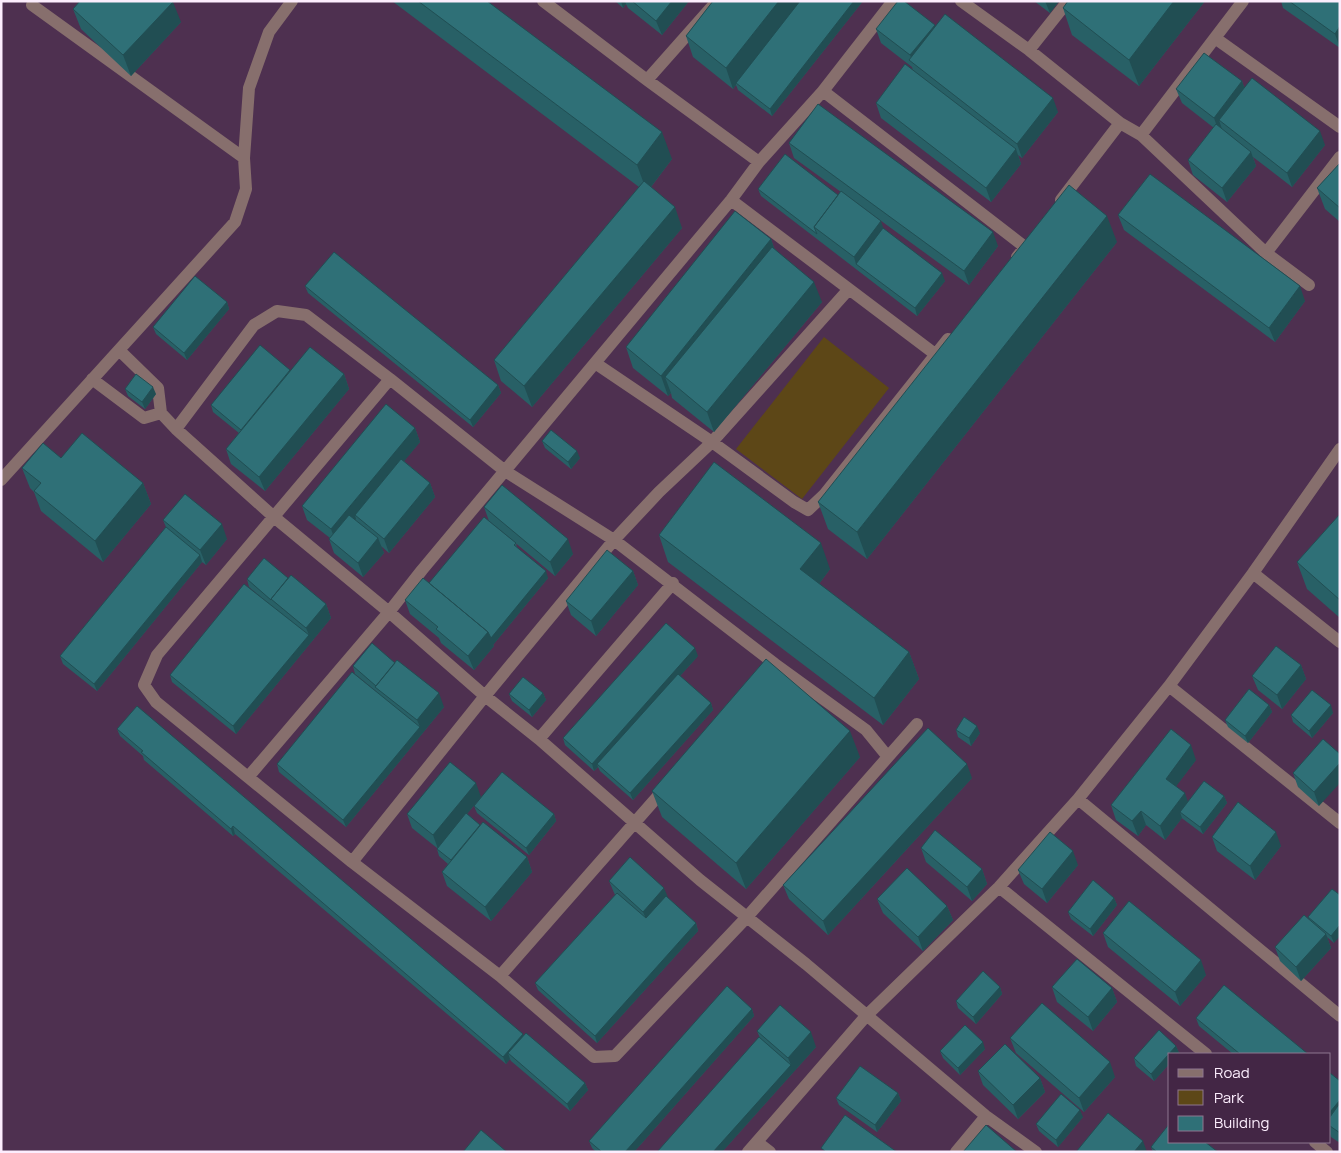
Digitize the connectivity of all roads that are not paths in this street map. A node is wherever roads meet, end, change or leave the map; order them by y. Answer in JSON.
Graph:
{"nodes":[{"id":1,"x":292,"y":1,"type":"edge"},
{"id":2,"x":544,"y":1,"type":"edge"},
{"id":3,"x":717,"y":1,"type":"edge"},
{"id":4,"x":893,"y":1,"type":"edge"},
{"id":5,"x":961,"y":1,"type":"edge"},
{"id":6,"x":1068,"y":1,"type":"edge"},
{"id":7,"x":1243,"y":1,"type":"edge"},
{"id":8,"x":32,"y":5,"type":"dead end"},
{"id":9,"x":1215,"y":38,"type":"junction"},
{"id":10,"x":1029,"y":50,"type":"junction"},
{"id":11,"x":647,"y":80,"type":"junction"},
{"id":12,"x":823,"y":91,"type":"junction"},
{"id":13,"x":1120,"y":123,"type":"junction"},
{"id":14,"x":1340,"y":127,"type":"edge"},
{"id":15,"x":1141,"y":135,"type":"junction"},
{"id":16,"x":1340,"y":157,"type":"edge"},
{"id":17,"x":244,"y":158,"type":"junction"},
{"id":18,"x":759,"y":162,"type":"junction"},
{"id":19,"x":731,"y":200,"type":"junction"},
{"id":20,"x":1054,"y":209,"type":"edge"},
{"id":21,"x":1266,"y":253,"type":"junction"},
{"id":22,"x":1012,"y":263,"type":"edge"},
{"id":23,"x":1309,"y":285,"type":"dead end"},
{"id":24,"x":849,"y":289,"type":"junction"},
{"id":25,"x":954,"y":331,"type":"edge"},
{"id":26,"x":119,"y":350,"type":"junction"},
{"id":27,"x":935,"y":354,"type":"junction"},
{"id":28,"x":595,"y":363,"type":"junction"},
{"id":29,"x":92,"y":379,"type":"junction"},
{"id":30,"x":390,"y":379,"type":"junction"},
{"id":31,"x":161,"y":413,"type":"junction"},
{"id":32,"x":176,"y":429,"type":"junction"},
{"id":33,"x":712,"y":442,"type":"junction"},
{"id":34,"x":1338,"y":454,"type":"edge"},
{"id":35,"x":504,"y":471,"type":"junction"},
{"id":36,"x":1,"y":480,"type":"edge"},
{"id":37,"x":274,"y":517,"type":"junction"},
{"id":38,"x":614,"y":540,"type":"junction"},
{"id":39,"x":1253,"y":573,"type":"junction"},
{"id":40,"x":673,"y":584,"type":"junction"},
{"id":41,"x":389,"y":612,"type":"junction"},
{"id":42,"x":1340,"y":642,"type":"edge"},
{"id":43,"x":1169,"y":686,"type":"junction"},
{"id":44,"x":485,"y":696,"type":"junction"},
{"id":45,"x":917,"y":724,"type":"dead end"},
{"id":46,"x":539,"y":739,"type":"junction"},
{"id":47,"x":888,"y":757,"type":"junction"},
{"id":48,"x":249,"y":776,"type":"junction"},
{"id":49,"x":673,"y":779,"type":"edge"},
{"id":50,"x":1078,"y":798,"type":"junction"},
{"id":51,"x":635,"y":822,"type":"junction"},
{"id":52,"x":1340,"y":823,"type":"edge"},
{"id":53,"x":352,"y":862,"type":"junction"},
{"id":54,"x":999,"y":888,"type":"junction"},
{"id":55,"x":748,"y":917,"type":"junction"},
{"id":56,"x":500,"y":976,"type":"junction"},
{"id":57,"x":866,"y":1016,"type":"junction"},
{"id":58,"x":1340,"y":1016,"type":"edge"},
{"id":59,"x":1205,"y":1053,"type":"edge"},
{"id":60,"x":986,"y":1116,"type":"junction"},
{"id":61,"x":758,"y":1142,"type":"junction"},
{"id":62,"x":1316,"y":1143,"type":"edge"},
{"id":63,"x":748,"y":1152,"type":"edge"},
{"id":64,"x":770,"y":1152,"type":"edge"},
{"id":65,"x":956,"y":1152,"type":"edge"},
{"id":66,"x":1036,"y":1152,"type":"edge"},
{"id":67,"x":1327,"y":1152,"type":"edge"}],
"edges":[{"from":1,"to":17,"type":"street"},
{"from":2,"to":11,"type":"street"},
{"from":3,"to":11,"type":"street"},
{"from":4,"to":12,"type":"street"},
{"from":5,"to":10,"type":"street"},
{"from":6,"to":10,"type":"street"},
{"from":7,"to":9,"type":"street"},
{"from":8,"to":17,"type":"street"},
{"from":9,"to":14,"type":"street"},
{"from":9,"to":15,"type":"street"},
{"from":10,"to":13,"type":"street"},
{"from":11,"to":18,"type":"street"},
{"from":12,"to":18,"type":"street"},
{"from":12,"to":22,"type":"street"},
{"from":13,"to":15,"type":"street"},
{"from":13,"to":20,"type":"street"},
{"from":15,"to":21,"type":"street"},
{"from":16,"to":21,"type":"street"},
{"from":17,"to":26,"type":"street"},
{"from":18,"to":19,"type":"street"},
{"from":19,"to":24,"type":"street"},
{"from":19,"to":28,"type":"street"},
{"from":21,"to":23,"type":"street"},
{"from":24,"to":27,"type":"street"},
{"from":24,"to":33,"type":"street"},
{"from":25,"to":27,"type":"street"},
{"from":26,"to":29,"type":"street"},
{"from":26,"to":31,"type":"street"},
{"from":27,"to":33,"type":"street"},
{"from":28,"to":33,"type":"street"},
{"from":28,"to":35,"type":"street"},
{"from":29,"to":31,"type":"street"},
{"from":29,"to":36,"type":"street"},
{"from":30,"to":32,"type":"street"},
{"from":30,"to":35,"type":"street"},
{"from":30,"to":37,"type":"street"},
{"from":31,"to":32,"type":"street"},
{"from":32,"to":37,"type":"street"},
{"from":33,"to":38,"type":"street"},
{"from":34,"to":39,"type":"street"},
{"from":35,"to":38,"type":"street"},
{"from":35,"to":41,"type":"street"},
{"from":37,"to":41,"type":"street"},
{"from":37,"to":48,"type":"street"},
{"from":38,"to":40,"type":"street"},
{"from":38,"to":44,"type":"street"},
{"from":39,"to":42,"type":"street"},
{"from":39,"to":43,"type":"street"},
{"from":40,"to":46,"type":"street"},
{"from":40,"to":47,"type":"street"},
{"from":41,"to":44,"type":"street"},
{"from":41,"to":48,"type":"street"},
{"from":43,"to":50,"type":"street"},
{"from":43,"to":52,"type":"street"},
{"from":44,"to":46,"type":"street"},
{"from":44,"to":53,"type":"street"},
{"from":45,"to":47,"type":"street"},
{"from":46,"to":51,"type":"street"},
{"from":47,"to":55,"type":"street"},
{"from":48,"to":53,"type":"street"},
{"from":49,"to":51,"type":"street"},
{"from":50,"to":54,"type":"street"},
{"from":50,"to":58,"type":"street"},
{"from":51,"to":55,"type":"street"},
{"from":51,"to":56,"type":"street"},
{"from":53,"to":56,"type":"street"},
{"from":54,"to":57,"type":"street"},
{"from":54,"to":59,"type":"street"},
{"from":55,"to":56,"type":"street"},
{"from":55,"to":57,"type":"street"},
{"from":57,"to":60,"type":"street"},
{"from":57,"to":61,"type":"street"},
{"from":60,"to":65,"type":"street"},
{"from":60,"to":66,"type":"street"},
{"from":61,"to":63,"type":"street"},
{"from":61,"to":64,"type":"street"},
{"from":62,"to":67,"type":"street"}]}
